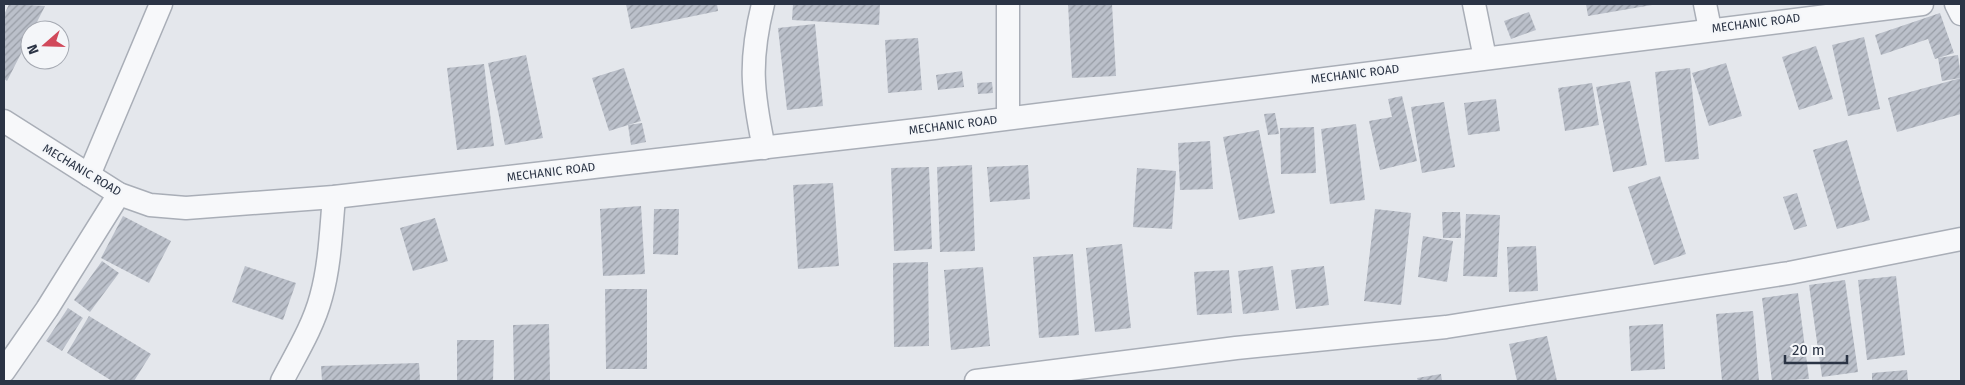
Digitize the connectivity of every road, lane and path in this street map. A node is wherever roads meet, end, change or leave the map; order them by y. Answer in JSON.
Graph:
{"nodes":[{"id":1,"x":161,"y":4,"type":"edge"},
{"id":2,"x":763,"y":4,"type":"edge"},
{"id":3,"x":1008,"y":4,"type":"edge"},
{"id":4,"x":1474,"y":4,"type":"edge"},
{"id":5,"x":1704,"y":4,"type":"edge"},
{"id":6,"x":1922,"y":4,"type":"edge"},
{"id":7,"x":1956,"y":4,"type":"edge"},
{"id":8,"x":1961,"y":14,"type":"edge"},
{"id":9,"x":1710,"y":29,"type":"junction"},
{"id":10,"x":1485,"y":58,"type":"junction"},
{"id":11,"x":1008,"y":118,"type":"junction"},
{"id":12,"x":4,"y":121,"type":"edge"},
{"id":13,"x":764,"y":148,"type":"junction"},
{"id":14,"x":89,"y":175,"type":"junction"},
{"id":15,"x":118,"y":194,"type":"junction"},
{"id":16,"x":334,"y":198,"type":"junction"},
{"id":17,"x":1961,"y":239,"type":"edge"},
{"id":18,"x":4,"y":372,"type":"edge"},
{"id":19,"x":282,"y":381,"type":"edge"},
{"id":20,"x":976,"y":381,"type":"edge"}],
"edges":[{"from":1,"to":14,"type":"street"},
{"from":2,"to":13,"type":"street"},
{"from":3,"to":11,"type":"street"},
{"from":4,"to":10,"type":"street"},
{"from":5,"to":9,"type":"street"},
{"from":6,"to":9,"type":"street","name":"MECHANIC ROAD"},
{"from":7,"to":8,"type":"street"},
{"from":9,"to":10,"type":"street","name":"MECHANIC ROAD"},
{"from":10,"to":11,"type":"street","name":"MECHANIC ROAD"},
{"from":11,"to":13,"type":"street","name":"MECHANIC ROAD"},
{"from":12,"to":14,"type":"street","name":"MECHANIC ROAD"},
{"from":13,"to":16,"type":"street","name":"MECHANIC ROAD"},
{"from":14,"to":15,"type":"street","name":"MECHANIC ROAD"},
{"from":15,"to":16,"type":"street","name":"MECHANIC ROAD"},
{"from":15,"to":18,"type":"street"},
{"from":16,"to":19,"type":"street"},
{"from":17,"to":20,"type":"street"}]}
